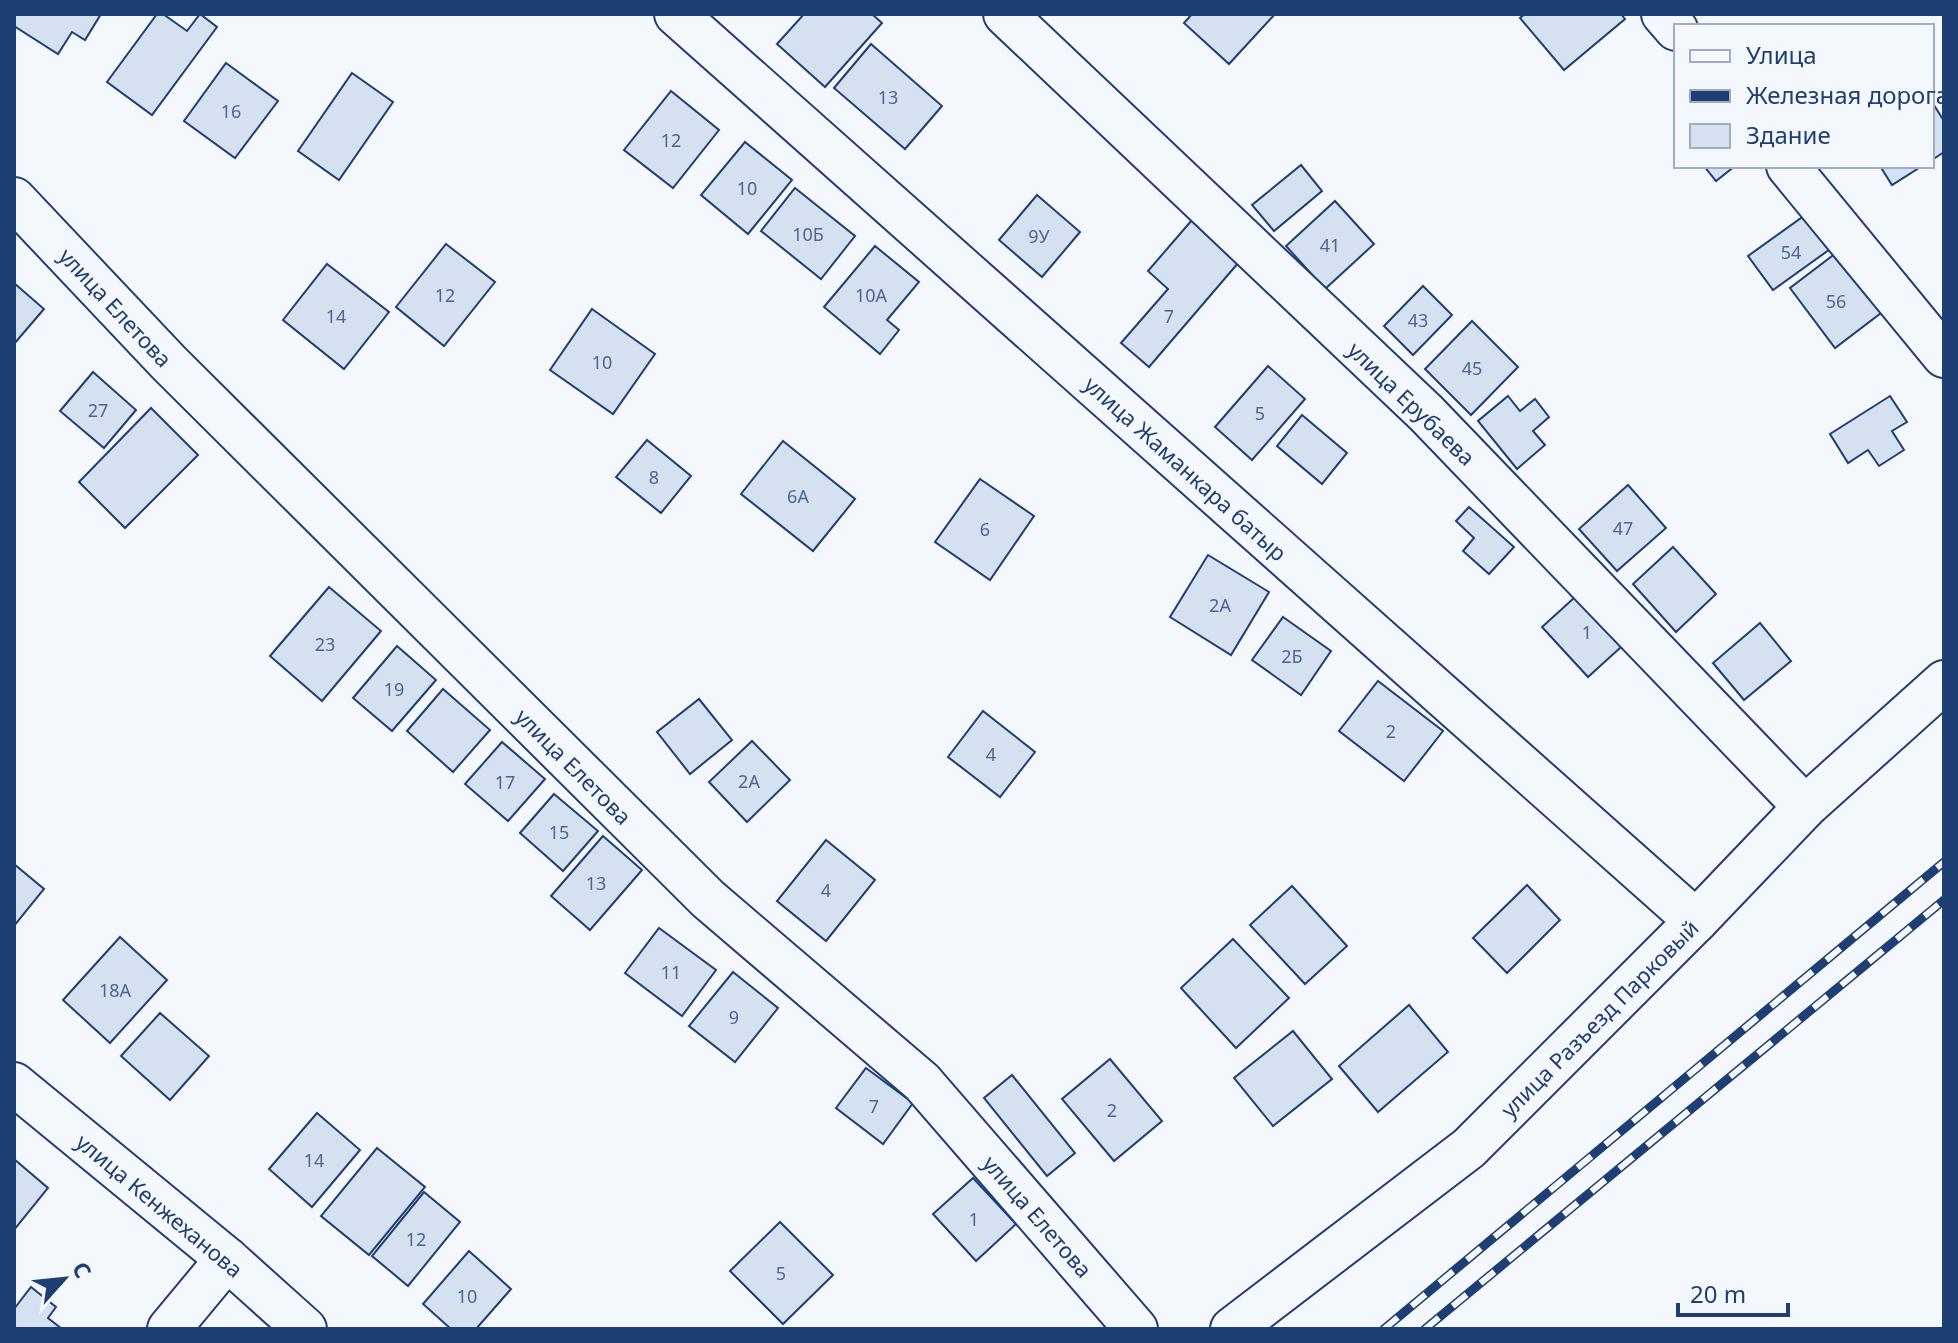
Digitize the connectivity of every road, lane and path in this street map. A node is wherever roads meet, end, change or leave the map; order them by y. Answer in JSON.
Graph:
{"nodes":[{"id":1,"x":676,"y":14,"type":"edge"},
{"id":2,"x":1005,"y":14,"type":"edge"},
{"id":3,"x":1790,"y":168,"type":"edge"},
{"id":4,"x":14,"y":199,"type":"edge"},
{"id":5,"x":1944,"y":356,"type":"edge"},
{"id":6,"x":1944,"y":682,"type":"edge"},
{"id":7,"x":1805,"y":807,"type":"junction"},
{"id":8,"x":1696,"y":921,"type":"junction"},
{"id":9,"x":14,"y":1084,"type":"edge"},
{"id":10,"x":227,"y":1259,"type":"junction"},
{"id":11,"x":169,"y":1329,"type":"edge"},
{"id":12,"x":305,"y":1329,"type":"edge"},
{"id":13,"x":1136,"y":1329,"type":"edge"},
{"id":14,"x":1232,"y":1329,"type":"edge"}],
"edges":[{"from":1,"to":8,"type":"street","name":"улица Жаманкара батыр"},
{"from":2,"to":7,"type":"street","name":"улица Ерубаева"},
{"from":3,"to":5,"type":"street"},
{"from":4,"to":13,"type":"street","name":"улица Елетова"},
{"from":6,"to":7,"type":"street","name":"улица Разъезд Парковый"},
{"from":7,"to":8,"type":"street","name":"улица Разъезд Парковый"},
{"from":8,"to":14,"type":"street","name":"улица Разъезд Парковый"},
{"from":9,"to":10,"type":"street","name":"улица Кенжеханова"},
{"from":10,"to":11,"type":"street"},
{"from":10,"to":12,"type":"street","name":"улица Кенжеханова"}]}
